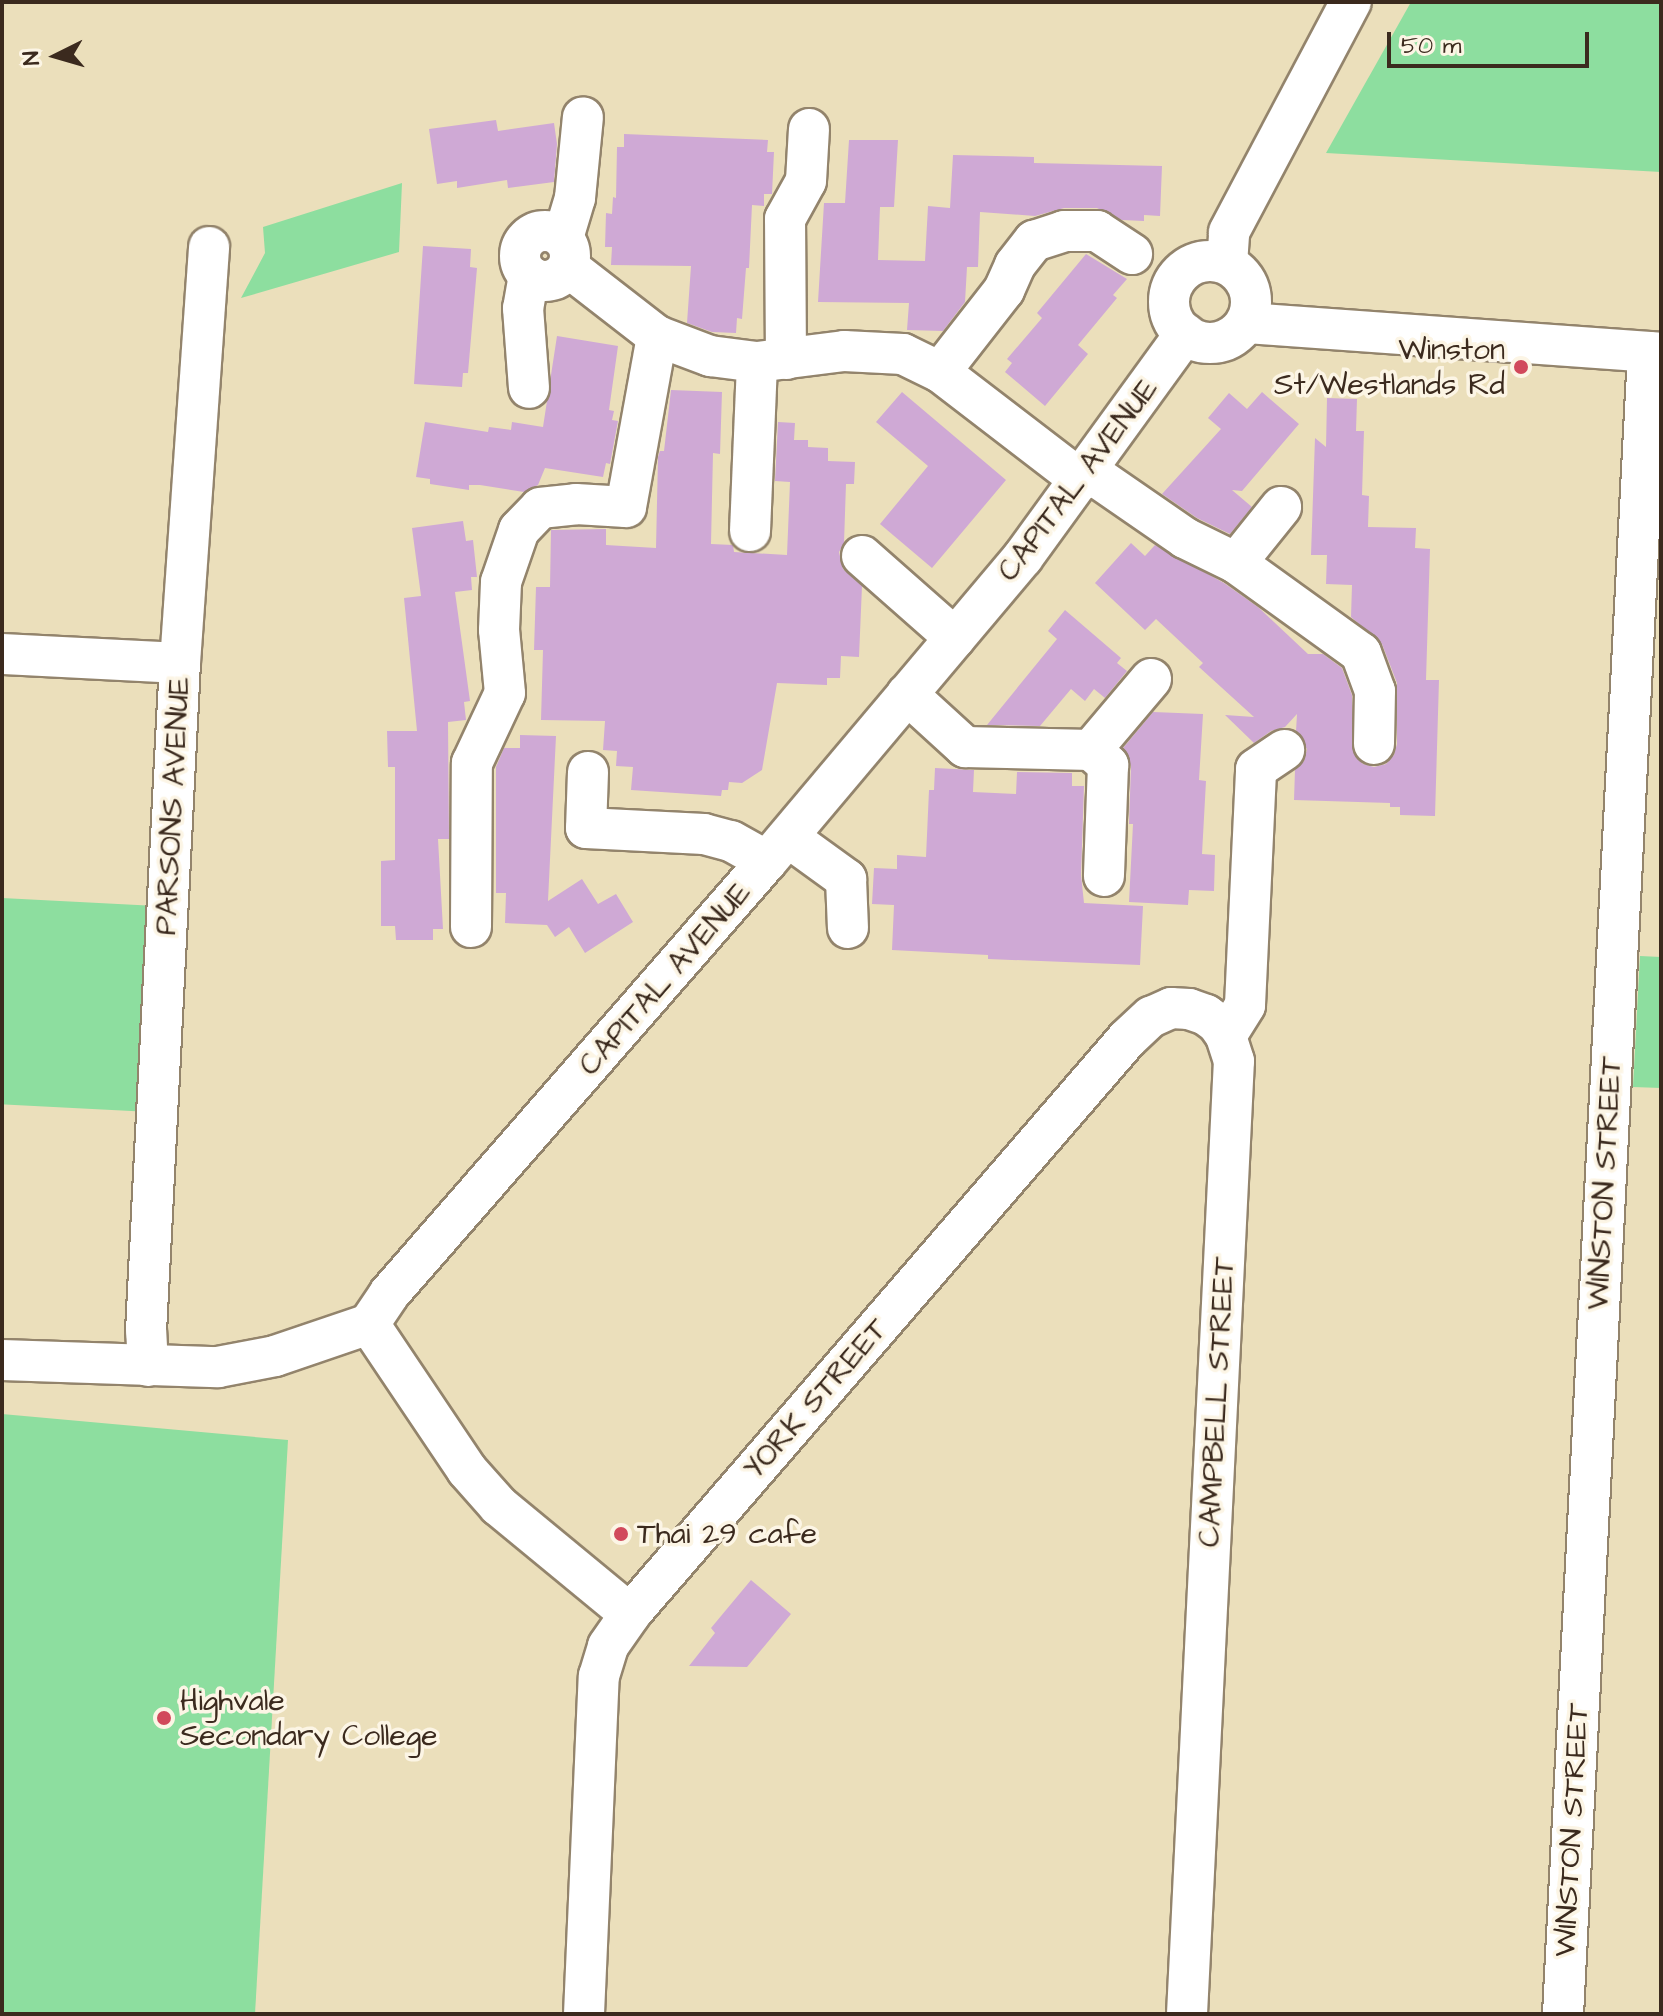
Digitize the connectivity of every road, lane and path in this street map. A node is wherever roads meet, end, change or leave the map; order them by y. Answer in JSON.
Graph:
{"nodes":[{"id":1,"x":1346,"y":3,"type":"edge"},
{"id":2,"x":583,"y":117,"type":"dead end"},
{"id":3,"x":809,"y":129,"type":"dead end"},
{"id":4,"x":209,"y":247,"type":"dead end"},
{"id":5,"x":565,"y":252,"type":"junction"},
{"id":6,"x":1132,"y":254,"type":"dead end"},
{"id":7,"x":1227,"y":264,"type":"junction"},
{"id":8,"x":1246,"y":323,"type":"junction"},
{"id":9,"x":1185,"y":334,"type":"junction"},
{"id":10,"x":657,"y":336,"type":"junction"},
{"id":11,"x":1654,"y":353,"type":"edge"},
{"id":12,"x":772,"y":360,"type":"junction"},
{"id":13,"x":940,"y":372,"type":"junction"},
{"id":14,"x":529,"y":388,"type":"dead end"},
{"id":15,"x":1084,"y":475,"type":"junction"},
{"id":16,"x":1281,"y":507,"type":"dead end"},
{"id":17,"x":750,"y":531,"type":"dead end"},
{"id":18,"x":862,"y":556,"type":"dead end"},
{"id":19,"x":1236,"y":563,"type":"junction"},
{"id":20,"x":955,"y":638,"type":"junction"},
{"id":21,"x":2,"y":654,"type":"edge"},
{"id":22,"x":180,"y":663,"type":"junction"},
{"id":23,"x":1151,"y":679,"type":"dead end"},
{"id":24,"x":907,"y":694,"type":"junction"},
{"id":25,"x":1374,"y":744,"type":"dead end"},
{"id":26,"x":1091,"y":750,"type":"junction"},
{"id":27,"x":1284,"y":750,"type":"dead end"},
{"id":28,"x":588,"y":772,"type":"dead end"},
{"id":29,"x":778,"y":849,"type":"junction"},
{"id":30,"x":1104,"y":876,"type":"dead end"},
{"id":31,"x":471,"y":927,"type":"dead end"},
{"id":32,"x":848,"y":928,"type":"dead end"},
{"id":33,"x":1226,"y":1036,"type":"junction"},
{"id":34,"x":369,"y":1324,"type":"junction"},
{"id":35,"x":2,"y":1360,"type":"edge"},
{"id":36,"x":148,"y":1366,"type":"junction"},
{"id":37,"x":630,"y":1614,"type":"junction"},
{"id":38,"x":584,"y":2014,"type":"edge"},
{"id":39,"x":1187,"y":2014,"type":"edge"},
{"id":40,"x":1563,"y":2014,"type":"edge"}],
"edges":[{"from":1,"to":7,"type":"street"},
{"from":2,"to":5,"type":"street"},
{"from":3,"to":12,"type":"street"},
{"from":4,"to":22,"type":"street","name":"PARSONS AVENUE"},
{"from":5,"to":10,"type":"street"},
{"from":5,"to":14,"type":"street"},
{"from":6,"to":13,"type":"street"},
{"from":7,"to":8,"type":"street"},
{"from":7,"to":9,"type":"street"},
{"from":8,"to":9,"type":"street"},
{"from":8,"to":11,"type":"street"},
{"from":9,"to":15,"type":"street","name":"CAPITAL AVENUE"},
{"from":10,"to":12,"type":"street"},
{"from":10,"to":31,"type":"street"},
{"from":11,"to":40,"type":"street","name":"WINSTON STREET"},
{"from":12,"to":13,"type":"street"},
{"from":12,"to":17,"type":"street"},
{"from":13,"to":15,"type":"street"},
{"from":15,"to":19,"type":"street"},
{"from":15,"to":20,"type":"street","name":"CAPITAL AVENUE"},
{"from":16,"to":19,"type":"street"},
{"from":18,"to":20,"type":"street"},
{"from":19,"to":25,"type":"street"},
{"from":20,"to":24,"type":"street","name":"CAPITAL AVENUE"},
{"from":21,"to":22,"type":"street"},
{"from":22,"to":36,"type":"street","name":"PARSONS AVENUE"},
{"from":23,"to":26,"type":"street"},
{"from":24,"to":26,"type":"street"},
{"from":24,"to":29,"type":"street","name":"CAPITAL AVENUE"},
{"from":26,"to":30,"type":"street"},
{"from":27,"to":33,"type":"street"},
{"from":28,"to":29,"type":"street"},
{"from":29,"to":32,"type":"street"},
{"from":29,"to":34,"type":"street","name":"CAPITAL AVENUE"},
{"from":33,"to":37,"type":"street","name":"YORK STREET"},
{"from":33,"to":39,"type":"street","name":"CAMPBELL STREET"},
{"from":34,"to":36,"type":"street"},
{"from":34,"to":37,"type":"street"},
{"from":35,"to":36,"type":"street"},
{"from":37,"to":38,"type":"street","name":"YORK STREET"}]}
